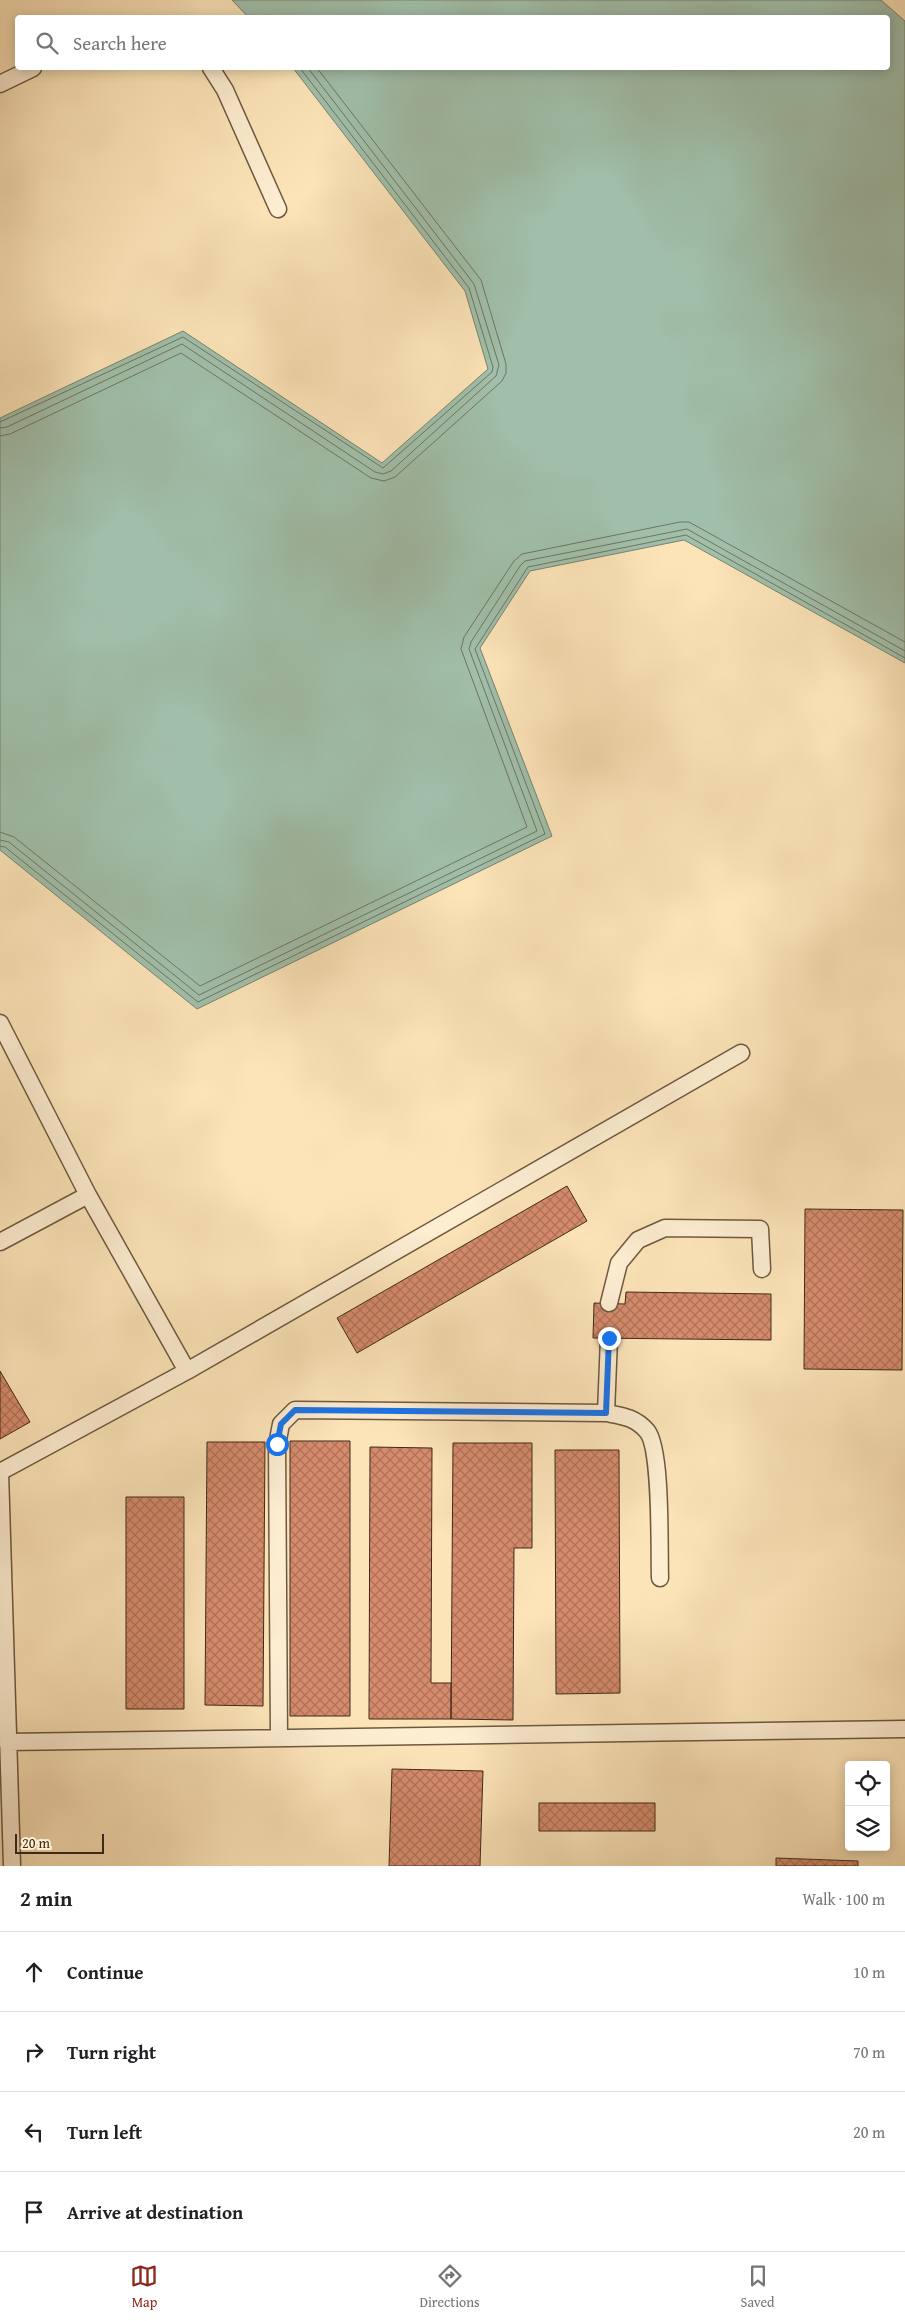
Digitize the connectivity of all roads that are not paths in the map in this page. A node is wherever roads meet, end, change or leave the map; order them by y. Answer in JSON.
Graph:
{"nodes":[{"id":1,"x":29,"y":70,"type":"edge"},
{"id":2,"x":212,"y":70,"type":"edge"},
{"id":3,"x":0,"y":84,"type":"edge"},
{"id":4,"x":278,"y":209,"type":"dead end"},
{"id":5,"x":0,"y":1023,"type":"edge"},
{"id":6,"x":741,"y":1053,"type":"dead end"},
{"id":7,"x":88,"y":1195,"type":"junction"},
{"id":8,"x":0,"y":1242,"type":"edge"},
{"id":9,"x":762,"y":1268,"type":"dead end"},
{"id":10,"x":609,"y":1303,"type":"dead end"},
{"id":11,"x":609,"y":1338,"type":"dead end"},
{"id":12,"x":187,"y":1371,"type":"junction"},
{"id":13,"x":606,"y":1413,"type":"junction"},
{"id":14,"x":660,"y":1578,"type":"dead end"},
{"id":15,"x":905,"y":1729,"type":"edge"},
{"id":16,"x":279,"y":1738,"type":"junction"},
{"id":17,"x":7,"y":1742,"type":"junction"},
{"id":18,"x":12,"y":1866,"type":"edge"}],
"edges":[{"from":1,"to":3,"type":"lane"},
{"from":2,"to":4,"type":"lane"},
{"from":5,"to":7,"type":"lane"},
{"from":6,"to":12,"type":"lane"},
{"from":7,"to":8,"type":"lane"},
{"from":7,"to":12,"type":"lane"},
{"from":9,"to":10,"type":"lane"},
{"from":11,"to":13,"type":"lane"},
{"from":12,"to":17,"type":"lane"},
{"from":13,"to":14,"type":"lane"},
{"from":13,"to":16,"type":"lane"},
{"from":15,"to":16,"type":"lane"},
{"from":16,"to":17,"type":"lane"},
{"from":17,"to":18,"type":"lane"}]}
